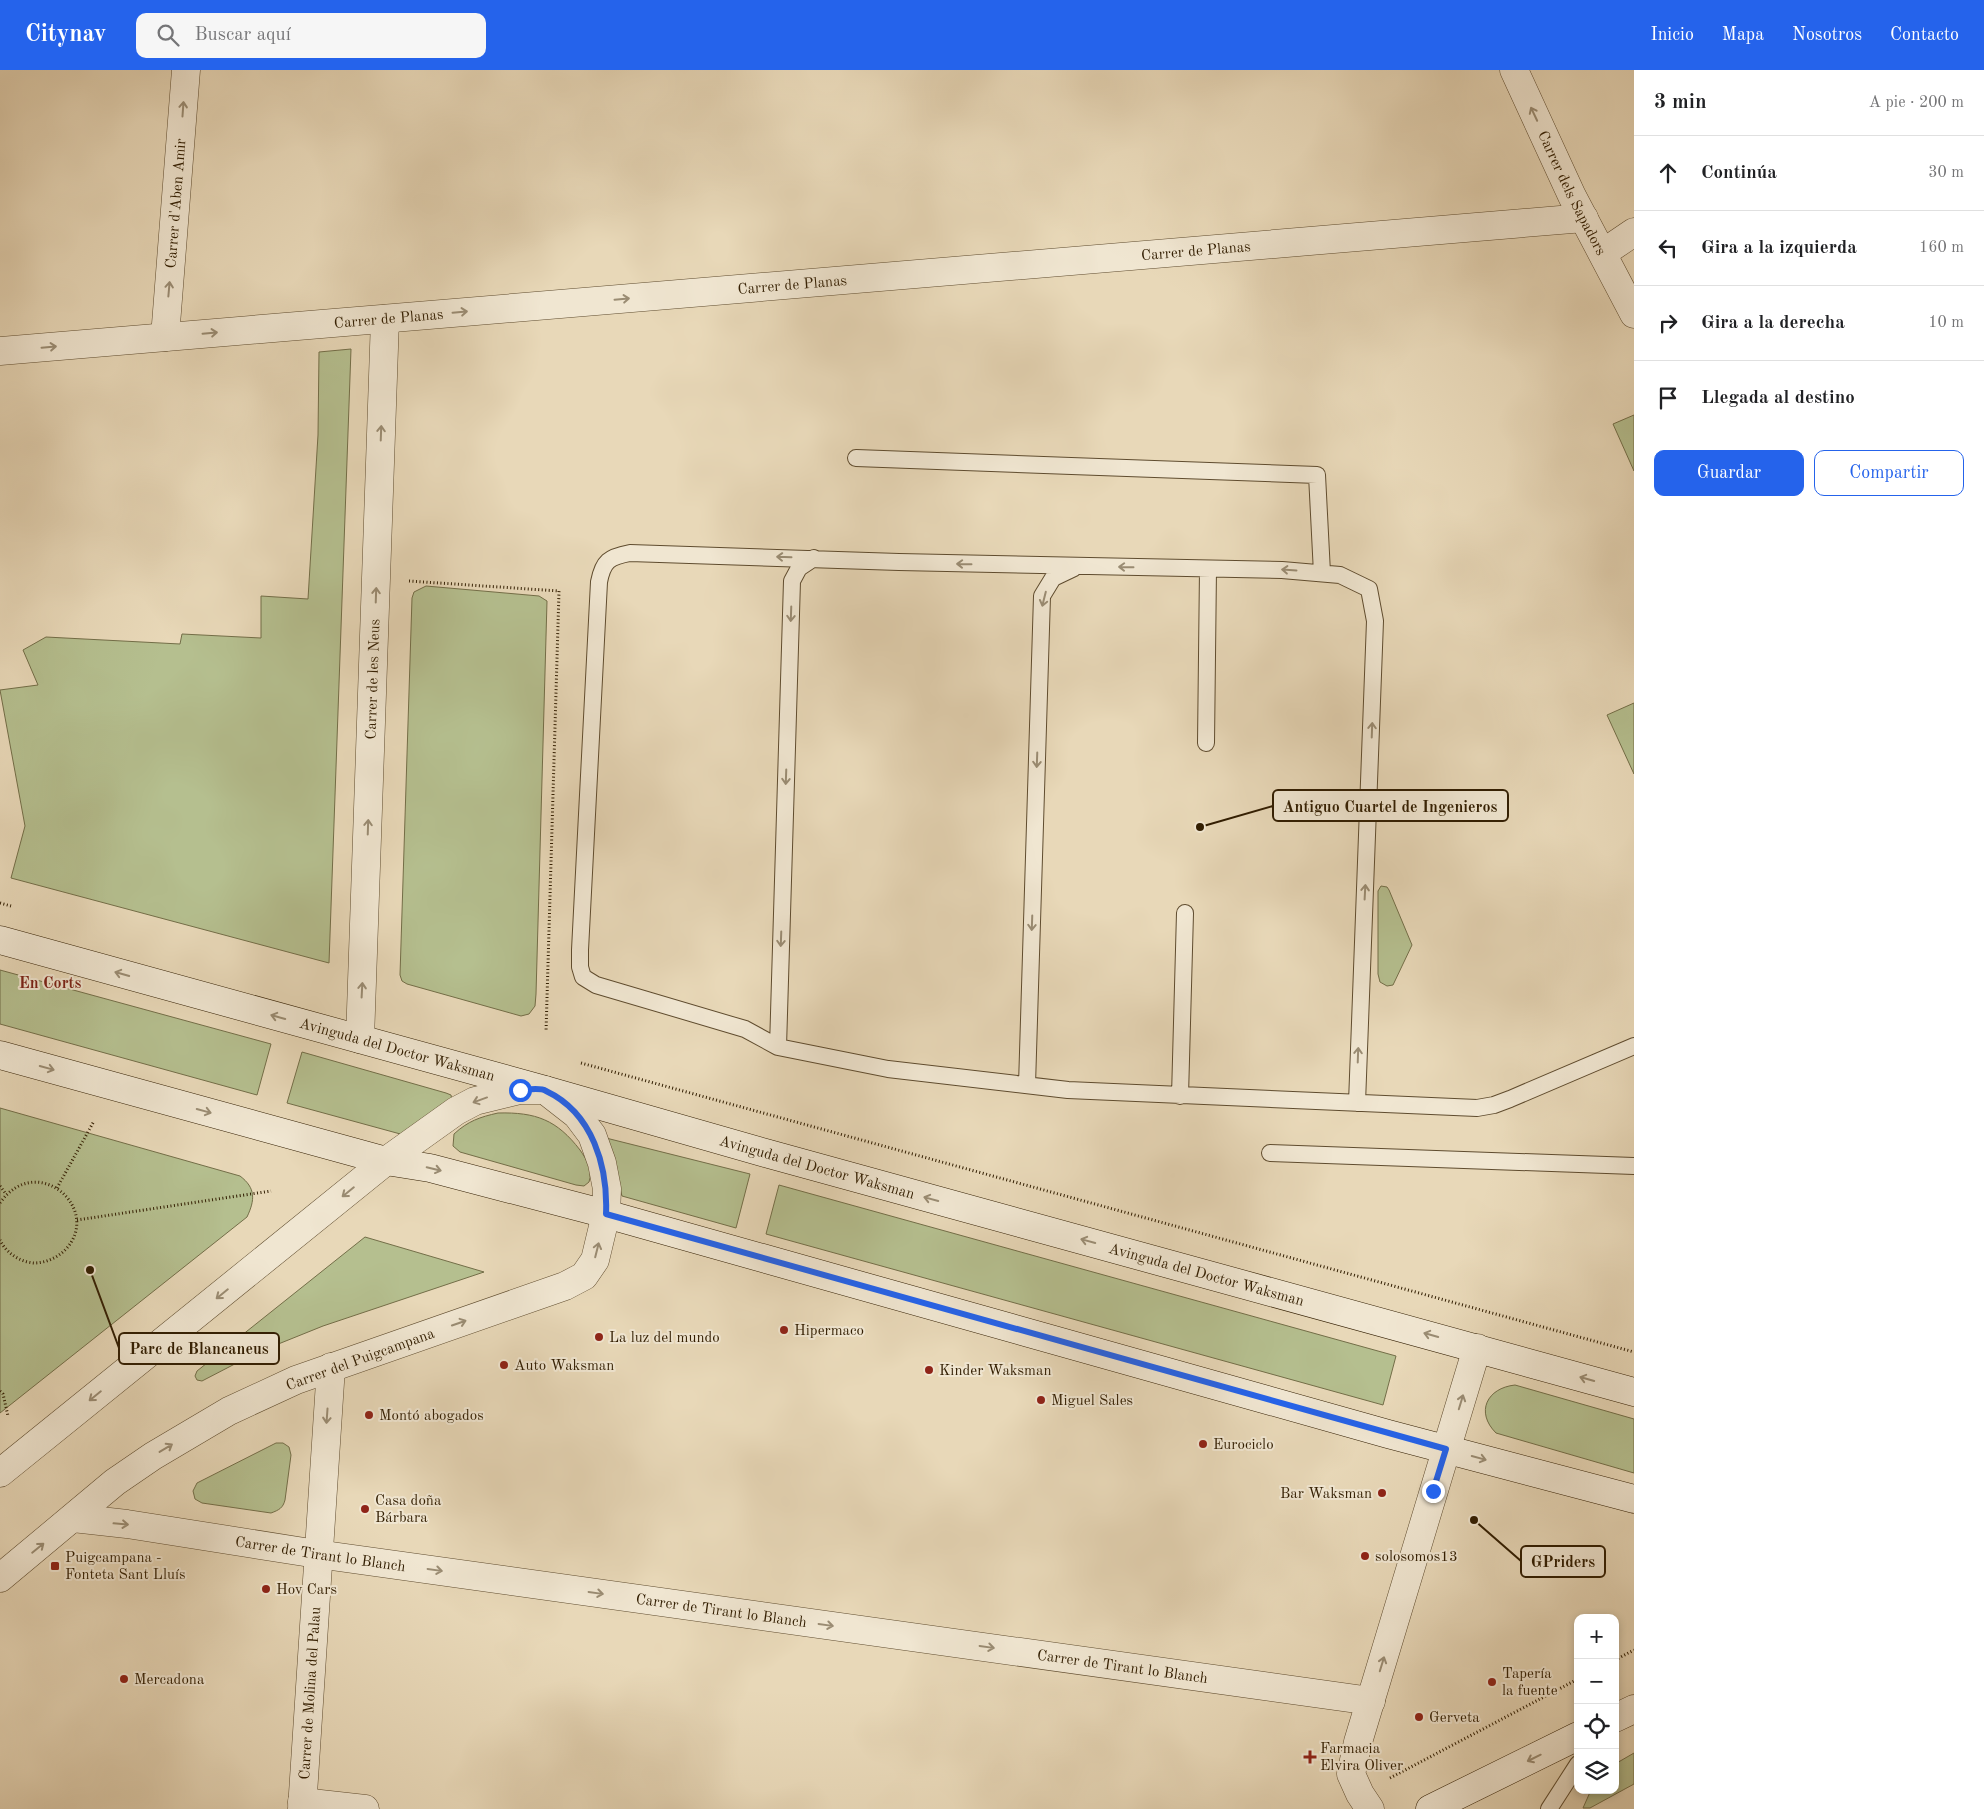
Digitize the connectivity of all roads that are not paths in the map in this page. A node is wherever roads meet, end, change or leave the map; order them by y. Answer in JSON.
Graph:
{"nodes":[{"id":1,"x":186,"y":70,"type":"edge"},
{"id":2,"x":1514,"y":70,"type":"edge"},
{"id":3,"x":1584,"y":218,"type":"junction"},
{"id":4,"x":1634,"y":232,"type":"edge"},
{"id":5,"x":1603,"y":253,"type":"junction"},
{"id":6,"x":1634,"y":314,"type":"edge"},
{"id":7,"x":385,"y":319,"type":"junction"},
{"id":8,"x":165,"y":337,"type":"junction"},
{"id":9,"x":0,"y":351,"type":"edge"},
{"id":10,"x":856,"y":458,"type":"dead end"},
{"id":11,"x":814,"y":558,"type":"junction"},
{"id":12,"x":1076,"y":566,"type":"junction"},
{"id":13,"x":1208,"y":569,"type":"junction"},
{"id":14,"x":1322,"y":573,"type":"junction"},
{"id":15,"x":1206,"y":743,"type":"dead end"},
{"id":16,"x":1185,"y":913,"type":"dead end"},
{"id":17,"x":0,"y":940,"type":"edge"},
{"id":18,"x":360,"y":1039,"type":"junction"},
{"id":19,"x":1634,"y":1046,"type":"edge"},
{"id":20,"x":778,"y":1047,"type":"junction"},
{"id":21,"x":0,"y":1054,"type":"edge"},
{"id":22,"x":1027,"y":1085,"type":"junction"},
{"id":23,"x":545,"y":1090,"type":"junction"},
{"id":24,"x":1180,"y":1096,"type":"junction"},
{"id":25,"x":1357,"y":1103,"type":"junction"},
{"id":26,"x":1270,"y":1152,"type":"dead end"},
{"id":27,"x":386,"y":1161,"type":"junction"},
{"id":28,"x":1634,"y":1166,"type":"edge"},
{"id":29,"x":606,"y":1214,"type":"junction"},
{"id":30,"x":1477,"y":1348,"type":"junction"},
{"id":31,"x":331,"y":1367,"type":"junction"},
{"id":32,"x":1634,"y":1392,"type":"edge"},
{"id":33,"x":1446,"y":1449,"type":"junction"},
{"id":34,"x":0,"y":1473,"type":"edge"},
{"id":35,"x":1634,"y":1499,"type":"edge"},
{"id":36,"x":73,"y":1518,"type":"junction"},
{"id":37,"x":317,"y":1554,"type":"junction"},
{"id":38,"x":0,"y":1578,"type":"edge"},
{"id":39,"x":1371,"y":1701,"type":"junction"},
{"id":40,"x":1634,"y":1710,"type":"edge"},
{"id":41,"x":1619,"y":1716,"type":"edge"},
{"id":42,"x":1619,"y":1723,"type":"edge"},
{"id":43,"x":1574,"y":1738,"type":"edge"},
{"id":44,"x":1574,"y":1770,"type":"edge"},
{"id":45,"x":302,"y":1805,"type":"edge"},
{"id":46,"x":365,"y":1809,"type":"edge"},
{"id":47,"x":1370,"y":1809,"type":"edge"},
{"id":48,"x":1430,"y":1809,"type":"edge"},
{"id":49,"x":1548,"y":1809,"type":"edge"}],
"edges":[{"from":8,"to":1,"type":"street","name":"Carrer d'Aben Amir","one_way":true},
{"from":3,"to":2,"type":"street","name":"Carrer dels Sapadors","one_way":true},
{"from":3,"to":5,"type":"street","name":"Carrer dels Sapadors"},
{"from":7,"to":3,"type":"street","name":"Carrer de Planas","one_way":true},
{"from":4,"to":5,"type":"street"},
{"from":5,"to":6,"type":"street","name":"Carrer dels Sapadors"},
{"from":8,"to":7,"type":"street","name":"Carrer de Planas","one_way":true},
{"from":18,"to":7,"type":"street","name":"Carrer de les Neus","one_way":true},
{"from":9,"to":8,"type":"street","name":"Carrer de Planas","one_way":true},
{"from":10,"to":14,"type":"lane"},
{"from":12,"to":11,"type":"lane","one_way":true},
{"from":11,"to":20,"type":"lane","one_way":true},
{"from":11,"to":20,"type":"lane","one_way":true},
{"from":13,"to":12,"type":"lane","one_way":true},
{"from":12,"to":22,"type":"lane","one_way":true},
{"from":14,"to":13,"type":"lane","one_way":true},
{"from":13,"to":15,"type":"lane"},
{"from":25,"to":14,"type":"lane","one_way":true},
{"from":16,"to":24,"type":"lane"},
{"from":18,"to":17,"type":"street","name":"Avinguda del Doctor Waksman","one_way":true},
{"from":18,"to":23,"type":"street","name":"Avinguda del Doctor Waksman"},
{"from":19,"to":25,"type":"lane"},
{"from":20,"to":22,"type":"lane"},
{"from":21,"to":27,"type":"street","one_way":true},
{"from":22,"to":24,"type":"lane"},
{"from":23,"to":27,"type":"street","one_way":true},
{"from":23,"to":29,"type":"street","name":"Carrer del Puigcampana"},
{"from":30,"to":23,"type":"street","name":"Avinguda del Doctor Waksman","one_way":true},
{"from":24,"to":25,"type":"lane"},
{"from":26,"to":28,"type":"lane"},
{"from":27,"to":29,"type":"street","one_way":true},
{"from":27,"to":34,"type":"street","one_way":true},
{"from":31,"to":29,"type":"street","name":"Carrer del Puigcampana","one_way":true},
{"from":29,"to":33,"type":"street"},
{"from":32,"to":30,"type":"street","name":"Avinguda del Doctor Waksman","one_way":true},
{"from":33,"to":30,"type":"street","one_way":true},
{"from":36,"to":31,"type":"street","name":"Carrer del Puigcampana","one_way":true},
{"from":31,"to":37,"type":"street","name":"Carrer de Molina del Palau","one_way":true},
{"from":33,"to":35,"type":"street","one_way":true},
{"from":39,"to":33,"type":"street","one_way":true},
{"from":36,"to":37,"type":"street","name":"Carrer de Tirant lo Blanch","one_way":true},
{"from":38,"to":36,"type":"street","name":"Carrer del Puigcampana","one_way":true},
{"from":37,"to":39,"type":"street","name":"Carrer de Tirant lo Blanch","one_way":true},
{"from":37,"to":45,"type":"street","name":"Carrer de Molina del Palau"},
{"from":39,"to":47,"type":"street"},
{"from":40,"to":41,"type":"street"},
{"from":40,"to":42,"type":"lane"},
{"from":43,"to":48,"type":"street","one_way":true},
{"from":44,"to":49,"type":"lane"},
{"from":45,"to":46,"type":"street"}]}
